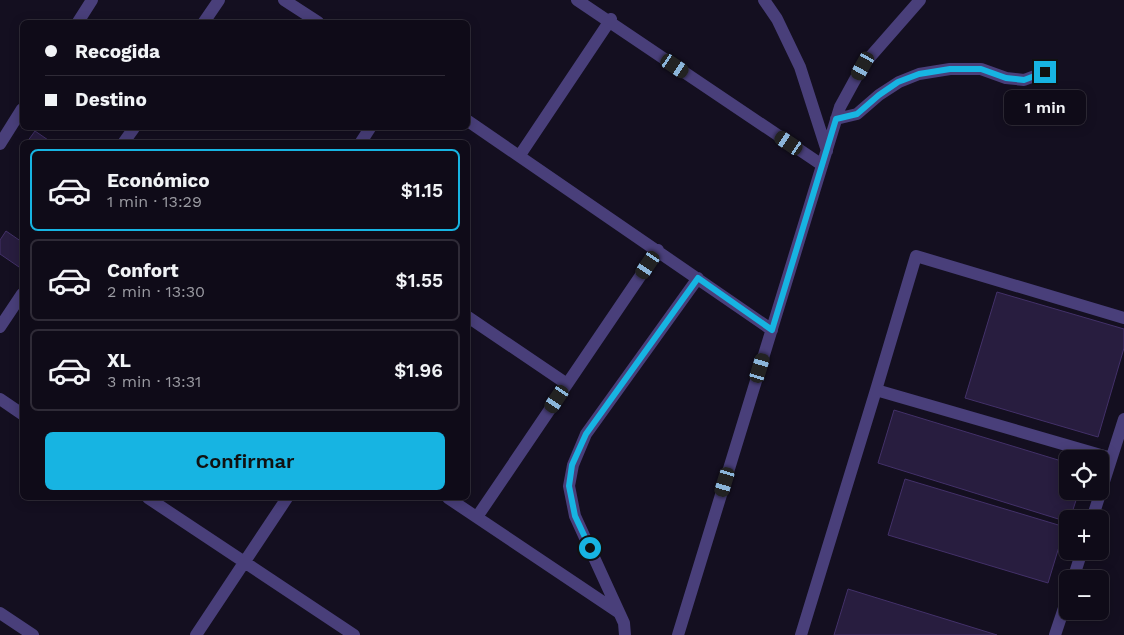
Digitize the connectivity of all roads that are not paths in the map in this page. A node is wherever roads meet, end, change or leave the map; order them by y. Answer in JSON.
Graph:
{"nodes":[{"id":1,"x":92,"y":0,"type":"edge"},
{"id":2,"x":219,"y":0,"type":"edge"},
{"id":3,"x":284,"y":0,"type":"edge"},
{"id":4,"x":577,"y":0,"type":"edge"},
{"id":5,"x":764,"y":0,"type":"edge"},
{"id":6,"x":920,"y":0,"type":"edge"},
{"id":7,"x":79,"y":20,"type":"edge"},
{"id":8,"x":205,"y":20,"type":"edge"},
{"id":9,"x":315,"y":20,"type":"edge"},
{"id":10,"x":611,"y":21,"type":"junction"},
{"id":11,"x":1045,"y":72,"type":"dead end"},
{"id":12,"x":20,"y":112,"type":"edge"},
{"id":13,"x":836,"y":119,"type":"junction"},
{"id":14,"x":470,"y":122,"type":"edge"},
{"id":15,"x":0,"y":144,"type":"edge"},
{"id":16,"x":827,"y":150,"type":"junction"},
{"id":17,"x":520,"y":155,"type":"junction"},
{"id":18,"x":822,"y":165,"type":"junction"},
{"id":19,"x":658,"y":250,"type":"junction"},
{"id":20,"x":698,"y":278,"type":"junction"},
{"id":21,"x":20,"y":297,"type":"edge"},
{"id":22,"x":470,"y":318,"type":"edge"},
{"id":23,"x":1124,"y":318,"type":"edge"},
{"id":24,"x":0,"y":328,"type":"edge"},
{"id":25,"x":772,"y":330,"type":"junction"},
{"id":26,"x":567,"y":384,"type":"junction"},
{"id":27,"x":876,"y":390,"type":"junction"},
{"id":28,"x":0,"y":399,"type":"edge"},
{"id":29,"x":20,"y":413,"type":"edge"},
{"id":30,"x":1124,"y":419,"type":"edge"},
{"id":31,"x":1111,"y":458,"type":"junction"},
{"id":32,"x":151,"y":500,"type":"edge"},
{"id":33,"x":286,"y":500,"type":"edge"},
{"id":34,"x":451,"y":500,"type":"edge"},
{"id":35,"x":1095,"y":510,"type":"edge"},
{"id":36,"x":477,"y":517,"type":"junction"},
{"id":37,"x":244,"y":562,"type":"junction"},
{"id":38,"x":619,"y":612,"type":"junction"},
{"id":39,"x":0,"y":613,"type":"edge"},
{"id":40,"x":1060,"y":620,"type":"edge"},
{"id":41,"x":33,"y":635,"type":"edge"},
{"id":42,"x":196,"y":635,"type":"edge"},
{"id":43,"x":354,"y":635,"type":"edge"},
{"id":44,"x":625,"y":635,"type":"edge"},
{"id":45,"x":678,"y":635,"type":"edge"},
{"id":46,"x":801,"y":635,"type":"edge"},
{"id":47,"x":1055,"y":635,"type":"edge"}],
"edges":[{"from":1,"to":7,"type":"street"},
{"from":2,"to":8,"type":"street"},
{"from":3,"to":9,"type":"street"},
{"from":4,"to":10,"type":"street"},
{"from":5,"to":16,"type":"street"},
{"from":6,"to":13,"type":"street"},
{"from":10,"to":17,"type":"street"},
{"from":10,"to":18,"type":"street"},
{"from":11,"to":13,"type":"street"},
{"from":12,"to":15,"type":"street"},
{"from":13,"to":16,"type":"street"},
{"from":14,"to":17,"type":"street"},
{"from":16,"to":18,"type":"street"},
{"from":17,"to":19,"type":"street"},
{"from":18,"to":25,"type":"street"},
{"from":19,"to":20,"type":"street"},
{"from":19,"to":26,"type":"street"},
{"from":20,"to":25,"type":"street"},
{"from":20,"to":38,"type":"street"},
{"from":21,"to":24,"type":"street"},
{"from":22,"to":26,"type":"street"},
{"from":23,"to":27,"type":"street"},
{"from":25,"to":45,"type":"street"},
{"from":26,"to":36,"type":"street"},
{"from":27,"to":31,"type":"street"},
{"from":27,"to":46,"type":"street"},
{"from":28,"to":29,"type":"street"},
{"from":30,"to":31,"type":"street"},
{"from":31,"to":35,"type":"street"},
{"from":32,"to":37,"type":"street"},
{"from":33,"to":37,"type":"street"},
{"from":34,"to":36,"type":"street"},
{"from":36,"to":38,"type":"street"},
{"from":37,"to":42,"type":"street"},
{"from":37,"to":43,"type":"street"},
{"from":38,"to":44,"type":"street"},
{"from":39,"to":41,"type":"street"},
{"from":40,"to":47,"type":"street"}]}
